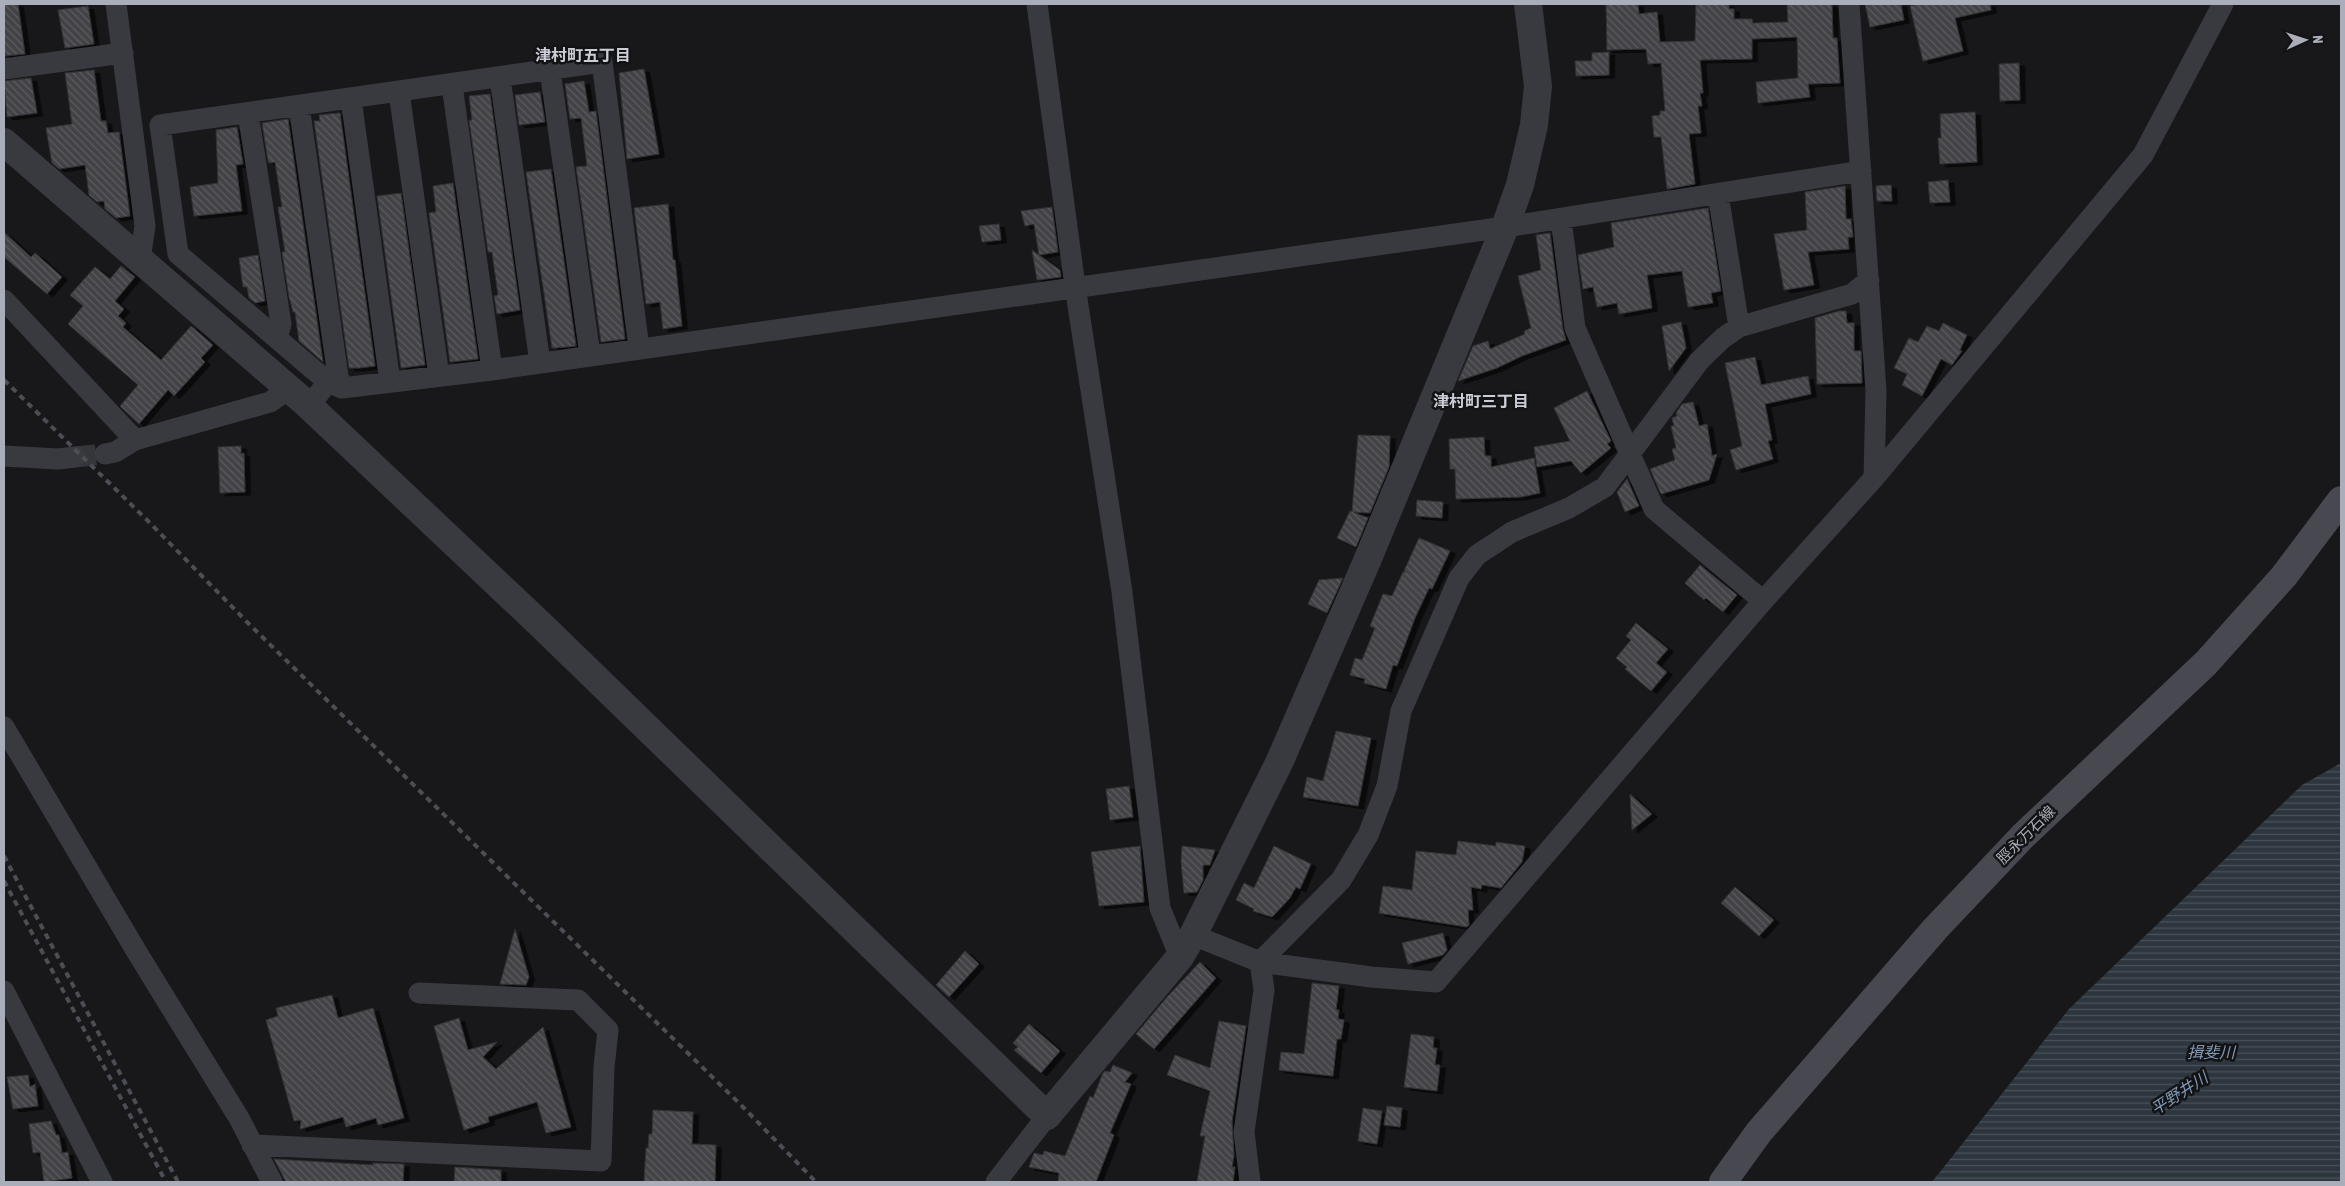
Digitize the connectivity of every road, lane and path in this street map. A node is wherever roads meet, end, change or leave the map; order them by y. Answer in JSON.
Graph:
{"nodes":[{"id":1,"x":116,"y":4,"type":"edge"},
{"id":2,"x":1036,"y":4,"type":"edge"},
{"id":3,"x":1849,"y":4,"type":"edge"},
{"id":4,"x":2223,"y":4,"type":"edge"},
{"id":5,"x":1533,"y":5,"type":"edge"},
{"id":6,"x":123,"y":53,"type":"junction"},
{"id":7,"x":4,"y":69,"type":"edge"},
{"id":8,"x":550,"y":70,"type":"junction"},
{"id":9,"x":500,"y":78,"type":"junction"},
{"id":10,"x":452,"y":85,"type":"junction"},
{"id":11,"x":399,"y":92,"type":"junction"},
{"id":12,"x":350,"y":99,"type":"junction"},
{"id":13,"x":299,"y":106,"type":"junction"},
{"id":14,"x":248,"y":113,"type":"junction"},
{"id":15,"x":4,"y":142,"type":"edge"},
{"id":16,"x":1861,"y":171,"type":"junction"},
{"id":17,"x":1718,"y":194,"type":"junction"},
{"id":18,"x":1560,"y":219,"type":"junction"},
{"id":19,"x":1505,"y":227,"type":"junction"},
{"id":20,"x":140,"y":260,"type":"junction"},
{"id":21,"x":1869,"y":280,"type":"junction"},
{"id":22,"x":1075,"y":286,"type":"junction"},
{"id":23,"x":4,"y":300,"type":"edge"},
{"id":24,"x":1739,"y":327,"type":"junction"},
{"id":25,"x":277,"y":338,"type":"junction"},
{"id":26,"x":640,"y":348,"type":"junction"},
{"id":27,"x":590,"y":355,"type":"junction"},
{"id":28,"x":540,"y":362,"type":"junction"},
{"id":29,"x":492,"y":370,"type":"junction"},
{"id":30,"x":439,"y":376,"type":"junction"},
{"id":31,"x":390,"y":382,"type":"junction"},
{"id":32,"x":335,"y":385,"type":"junction"},
{"id":33,"x":299,"y":398,"type":"junction"},
{"id":34,"x":135,"y":440,"type":"junction"},
{"id":35,"x":105,"y":454,"type":"tunnel mouth"},
{"id":36,"x":1630,"y":455,"type":"junction"},
{"id":37,"x":4,"y":456,"type":"edge"},
{"id":38,"x":75,"y":457,"type":"tunnel mouth"},
{"id":39,"x":1874,"y":478,"type":"junction"},
{"id":40,"x":2341,"y":500,"type":"edge"},
{"id":41,"x":1763,"y":601,"type":"junction"},
{"id":42,"x":4,"y":727,"type":"edge"},
{"id":43,"x":1186,"y":946,"type":"junction"},
{"id":44,"x":1260,"y":962,"type":"junction"},
{"id":45,"x":4,"y":991,"type":"edge"},
{"id":46,"x":419,"y":993,"type":"dead end"},
{"id":47,"x":1047,"y":1116,"type":"junction"},
{"id":48,"x":252,"y":1145,"type":"junction"},
{"id":49,"x":102,"y":1182,"type":"edge"},
{"id":50,"x":272,"y":1182,"type":"edge"},
{"id":51,"x":996,"y":1182,"type":"edge"},
{"id":52,"x":1250,"y":1182,"type":"edge"},
{"id":53,"x":1723,"y":1182,"type":"edge"}],
"edges":[{"from":1,"to":6,"type":"street"},
{"from":2,"to":22,"type":"street"},
{"from":3,"to":16,"type":"street"},
{"from":4,"to":39,"type":"street"},
{"from":5,"to":19,"type":"street"},
{"from":6,"to":7,"type":"street"},
{"from":6,"to":20,"type":"street"},
{"from":8,"to":9,"type":"street"},
{"from":8,"to":26,"type":"street"},
{"from":8,"to":27,"type":"street"},
{"from":9,"to":10,"type":"street"},
{"from":9,"to":28,"type":"street"},
{"from":10,"to":11,"type":"street"},
{"from":10,"to":29,"type":"street"},
{"from":11,"to":12,"type":"street"},
{"from":11,"to":30,"type":"street"},
{"from":12,"to":13,"type":"street"},
{"from":12,"to":31,"type":"street"},
{"from":13,"to":14,"type":"street"},
{"from":13,"to":32,"type":"street"},
{"from":14,"to":25,"type":"street"},
{"from":14,"to":25,"type":"street"},
{"from":15,"to":20,"type":"street"},
{"from":16,"to":17,"type":"street"},
{"from":16,"to":21,"type":"street"},
{"from":17,"to":18,"type":"street"},
{"from":17,"to":24,"type":"street"},
{"from":18,"to":19,"type":"street"},
{"from":18,"to":36,"type":"street"},
{"from":19,"to":22,"type":"street"},
{"from":19,"to":43,"type":"street"},
{"from":20,"to":33,"type":"street"},
{"from":21,"to":24,"type":"street"},
{"from":21,"to":39,"type":"street"},
{"from":22,"to":26,"type":"street"},
{"from":22,"to":43,"type":"street"},
{"from":23,"to":34,"type":"street"},
{"from":24,"to":36,"type":"street"},
{"from":25,"to":32,"type":"street"},
{"from":26,"to":27,"type":"street"},
{"from":27,"to":28,"type":"street"},
{"from":28,"to":29,"type":"street"},
{"from":29,"to":30,"type":"street"},
{"from":30,"to":31,"type":"street"},
{"from":31,"to":32,"type":"street"},
{"from":32,"to":33,"type":"street"},
{"from":33,"to":34,"type":"street"},
{"from":33,"to":47,"type":"street"},
{"from":34,"to":35,"type":"street"},
{"from":36,"to":41,"type":"street"},
{"from":36,"to":44,"type":"street"},
{"from":37,"to":38,"type":"street"},
{"from":39,"to":41,"type":"street"},
{"from":40,"to":53,"type":"main road","name":"脛永万石線"},
{"from":41,"to":44,"type":"street"},
{"from":42,"to":48,"type":"street"},
{"from":43,"to":44,"type":"street"},
{"from":43,"to":47,"type":"street"},
{"from":44,"to":52,"type":"street"},
{"from":45,"to":49,"type":"street"},
{"from":46,"to":48,"type":"street"},
{"from":47,"to":51,"type":"street"},
{"from":48,"to":50,"type":"street"}]}
